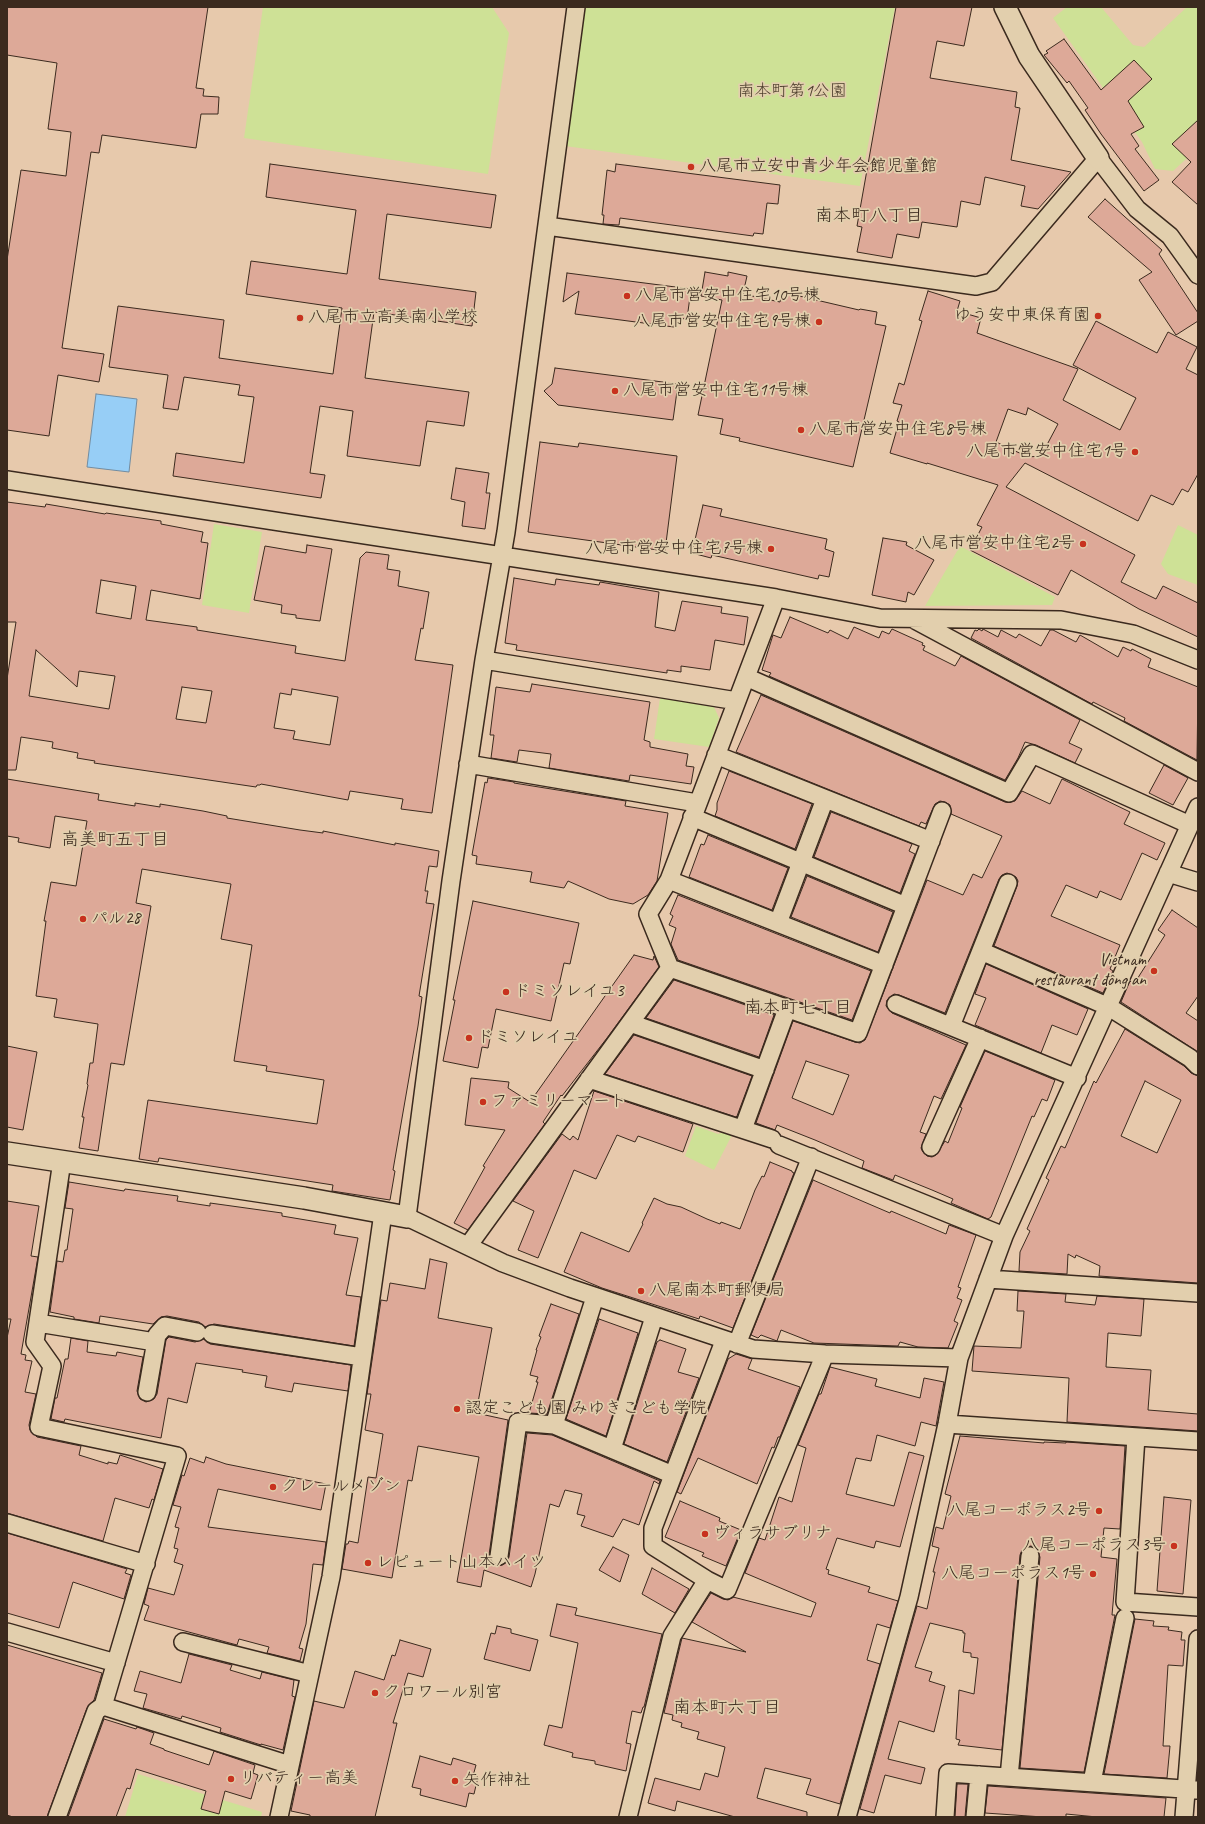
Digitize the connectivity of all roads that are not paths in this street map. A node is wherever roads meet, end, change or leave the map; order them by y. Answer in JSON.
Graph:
{"nodes":[{"id":1,"x":576,"y":7,"type":"edge"},
{"id":2,"x":1005,"y":7,"type":"edge"},
{"id":3,"x":1098,"y":158,"type":"junction"},
{"id":4,"x":547,"y":226,"type":"junction"},
{"id":5,"x":1198,"y":275,"type":"edge"},
{"id":6,"x":7,"y":480,"type":"edge"},
{"id":7,"x":501,"y":557,"type":"junction"},
{"id":8,"x":776,"y":598,"type":"junction"},
{"id":9,"x":913,"y":619,"type":"junction"},
{"id":10,"x":484,"y":660,"type":"junction"},
{"id":11,"x":1198,"y":660,"type":"edge"},
{"id":12,"x":746,"y":677,"type":"junction"},
{"id":13,"x":737,"y":701,"type":"junction"},
{"id":14,"x":716,"y":755,"type":"junction"},
{"id":15,"x":468,"y":764,"type":"junction"},
{"id":16,"x":1198,"y":772,"type":"edge"},
{"id":17,"x":825,"y":799,"type":"junction"},
{"id":18,"x":1198,"y":807,"type":"edge"},
{"id":19,"x":694,"y":810,"type":"junction"},
{"id":20,"x":942,"y":811,"type":"dead end"},
{"id":21,"x":1190,"y":825,"type":"junction"},
{"id":22,"x":931,"y":841,"type":"junction"},
{"id":23,"x":801,"y":862,"type":"junction"},
{"id":24,"x":1168,"y":873,"type":"junction"},
{"id":25,"x":669,"y":880,"type":"junction"},
{"id":26,"x":1198,"y":882,"type":"edge"},
{"id":27,"x":1008,"y":883,"type":"dead end"},
{"id":28,"x":906,"y":906,"type":"junction"},
{"id":29,"x":778,"y":923,"type":"junction"},
{"id":30,"x":981,"y":951,"type":"junction"},
{"id":31,"x":884,"y":965,"type":"junction"},
{"id":32,"x":670,"y":968,"type":"junction"},
{"id":33,"x":896,"y":1004,"type":"dead end"},
{"id":34,"x":1109,"y":1007,"type":"junction"},
{"id":35,"x":787,"y":1008,"type":"junction"},
{"id":36,"x":630,"y":1023,"type":"junction"},
{"id":37,"x":951,"y":1026,"type":"junction"},
{"id":38,"x":980,"y":1038,"type":"junction"},
{"id":39,"x":1198,"y":1066,"type":"edge"},
{"id":40,"x":764,"y":1070,"type":"junction"},
{"id":41,"x":1077,"y":1078,"type":"junction"},
{"id":42,"x":589,"y":1079,"type":"junction"},
{"id":43,"x":743,"y":1129,"type":"junction"},
{"id":44,"x":931,"y":1147,"type":"dead end"},
{"id":45,"x":7,"y":1153,"type":"edge"},
{"id":46,"x":811,"y":1157,"type":"junction"},
{"id":47,"x":62,"y":1161,"type":"junction"},
{"id":48,"x":383,"y":1213,"type":"junction"},
{"id":49,"x":407,"y":1217,"type":"junction"},
{"id":50,"x":1004,"y":1236,"type":"junction"},
{"id":51,"x":468,"y":1246,"type":"junction"},
{"id":52,"x":988,"y":1278,"type":"junction"},
{"id":53,"x":1198,"y":1293,"type":"edge"},
{"id":54,"x":595,"y":1297,"type":"junction"},
{"id":55,"x":654,"y":1317,"type":"junction"},
{"id":56,"x":38,"y":1323,"type":"junction"},
{"id":57,"x":155,"y":1342,"type":"junction"},
{"id":58,"x":731,"y":1343,"type":"junction"},
{"id":59,"x":825,"y":1354,"type":"junction"},
{"id":60,"x":362,"y":1357,"type":"junction"},
{"id":61,"x":959,"y":1358,"type":"junction"},
{"id":62,"x":147,"y":1392,"type":"dead end"},
{"id":63,"x":947,"y":1424,"type":"junction"},
{"id":64,"x":554,"y":1425,"type":"junction"},
{"id":65,"x":1136,"y":1437,"type":"junction"},
{"id":66,"x":1198,"y":1441,"type":"edge"},
{"id":67,"x":612,"y":1449,"type":"junction"},
{"id":68,"x":673,"y":1475,"type":"junction"},
{"id":69,"x":7,"y":1522,"type":"edge"},
{"id":70,"x":499,"y":1556,"type":"dead end"},
{"id":71,"x":1030,"y":1556,"type":"dead end"},
{"id":72,"x":146,"y":1564,"type":"junction"},
{"id":73,"x":708,"y":1580,"type":"junction"},
{"id":74,"x":1198,"y":1607,"type":"edge"},
{"id":75,"x":1125,"y":1618,"type":"dead end"},
{"id":76,"x":7,"y":1632,"type":"edge"},
{"id":77,"x":1198,"y":1639,"type":"edge"},
{"id":78,"x":183,"y":1642,"type":"dead end"},
{"id":79,"x":116,"y":1663,"type":"junction"},
{"id":80,"x":310,"y":1674,"type":"junction"},
{"id":81,"x":104,"y":1706,"type":"junction"},
{"id":82,"x":290,"y":1765,"type":"junction"},
{"id":83,"x":979,"y":1775,"type":"junction"},
{"id":84,"x":1009,"y":1777,"type":"junction"},
{"id":85,"x":1092,"y":1782,"type":"junction"},
{"id":86,"x":1192,"y":1789,"type":"edge"},
{"id":87,"x":57,"y":1817,"type":"edge"},
{"id":88,"x":279,"y":1817,"type":"edge"},
{"id":89,"x":628,"y":1817,"type":"edge"},
{"id":90,"x":847,"y":1817,"type":"edge"},
{"id":91,"x":945,"y":1817,"type":"edge"},
{"id":92,"x":975,"y":1817,"type":"edge"},
{"id":93,"x":1184,"y":1817,"type":"edge"}],
"edges":[{"from":1,"to":4,"type":"street"},
{"from":2,"to":3,"type":"street"},
{"from":3,"to":4,"type":"street"},
{"from":3,"to":5,"type":"street"},
{"from":4,"to":7,"type":"street"},
{"from":6,"to":7,"type":"street"},
{"from":7,"to":8,"type":"street"},
{"from":7,"to":10,"type":"street"},
{"from":8,"to":9,"type":"street"},
{"from":8,"to":12,"type":"street"},
{"from":9,"to":11,"type":"street"},
{"from":9,"to":16,"type":"street"},
{"from":10,"to":13,"type":"street"},
{"from":10,"to":15,"type":"street"},
{"from":12,"to":13,"type":"street"},
{"from":12,"to":21,"type":"street"},
{"from":13,"to":14,"type":"street"},
{"from":14,"to":17,"type":"street"},
{"from":14,"to":19,"type":"street"},
{"from":15,"to":19,"type":"street"},
{"from":15,"to":49,"type":"street"},
{"from":17,"to":22,"type":"street"},
{"from":17,"to":23,"type":"street"},
{"from":18,"to":21,"type":"street"},
{"from":19,"to":23,"type":"street"},
{"from":19,"to":25,"type":"street"},
{"from":20,"to":22,"type":"street"},
{"from":21,"to":24,"type":"street"},
{"from":22,"to":28,"type":"street"},
{"from":23,"to":28,"type":"street"},
{"from":23,"to":29,"type":"street"},
{"from":24,"to":26,"type":"street"},
{"from":24,"to":34,"type":"street"},
{"from":25,"to":29,"type":"street"},
{"from":25,"to":32,"type":"street"},
{"from":27,"to":30,"type":"street"},
{"from":28,"to":31,"type":"street"},
{"from":29,"to":31,"type":"street"},
{"from":30,"to":34,"type":"street"},
{"from":30,"to":37,"type":"street"},
{"from":31,"to":35,"type":"street"},
{"from":32,"to":35,"type":"street"},
{"from":32,"to":36,"type":"street"},
{"from":33,"to":37,"type":"street"},
{"from":34,"to":39,"type":"street"},
{"from":34,"to":41,"type":"street"},
{"from":35,"to":40,"type":"street"},
{"from":36,"to":40,"type":"street"},
{"from":36,"to":42,"type":"street"},
{"from":37,"to":38,"type":"street"},
{"from":38,"to":41,"type":"street"},
{"from":38,"to":44,"type":"street"},
{"from":40,"to":43,"type":"street"},
{"from":41,"to":50,"type":"street"},
{"from":42,"to":43,"type":"street"},
{"from":42,"to":51,"type":"street"},
{"from":43,"to":46,"type":"street"},
{"from":45,"to":47,"type":"street"},
{"from":46,"to":50,"type":"street"},
{"from":46,"to":58,"type":"street"},
{"from":47,"to":48,"type":"street"},
{"from":47,"to":56,"type":"street"},
{"from":48,"to":49,"type":"street"},
{"from":48,"to":60,"type":"street"},
{"from":49,"to":51,"type":"street"},
{"from":50,"to":52,"type":"street"},
{"from":51,"to":54,"type":"street"},
{"from":52,"to":53,"type":"street"},
{"from":52,"to":61,"type":"street"},
{"from":54,"to":55,"type":"street"},
{"from":54,"to":64,"type":"street"},
{"from":55,"to":58,"type":"street"},
{"from":55,"to":67,"type":"street"},
{"from":56,"to":57,"type":"street"},
{"from":56,"to":72,"type":"street"},
{"from":57,"to":60,"type":"street"},
{"from":57,"to":62,"type":"street"},
{"from":58,"to":59,"type":"street"},
{"from":58,"to":68,"type":"street"},
{"from":59,"to":61,"type":"street"},
{"from":59,"to":73,"type":"street"},
{"from":60,"to":80,"type":"street"},
{"from":61,"to":63,"type":"street"},
{"from":63,"to":65,"type":"street"},
{"from":63,"to":90,"type":"street"},
{"from":64,"to":67,"type":"street"},
{"from":64,"to":70,"type":"street"},
{"from":65,"to":66,"type":"street"},
{"from":65,"to":74,"type":"street"},
{"from":67,"to":68,"type":"street"},
{"from":68,"to":73,"type":"street"},
{"from":69,"to":72,"type":"street"},
{"from":71,"to":84,"type":"street"},
{"from":72,"to":79,"type":"street"},
{"from":73,"to":89,"type":"street"},
{"from":75,"to":85,"type":"street"},
{"from":76,"to":79,"type":"street"},
{"from":77,"to":86,"type":"street"},
{"from":78,"to":80,"type":"street"},
{"from":79,"to":81,"type":"street"},
{"from":80,"to":82,"type":"street"},
{"from":81,"to":82,"type":"street"},
{"from":81,"to":87,"type":"street"},
{"from":82,"to":88,"type":"street"},
{"from":83,"to":84,"type":"street"},
{"from":83,"to":91,"type":"street"},
{"from":83,"to":92,"type":"street"},
{"from":84,"to":85,"type":"street"},
{"from":85,"to":86,"type":"street"},
{"from":86,"to":93,"type":"street"}]}
